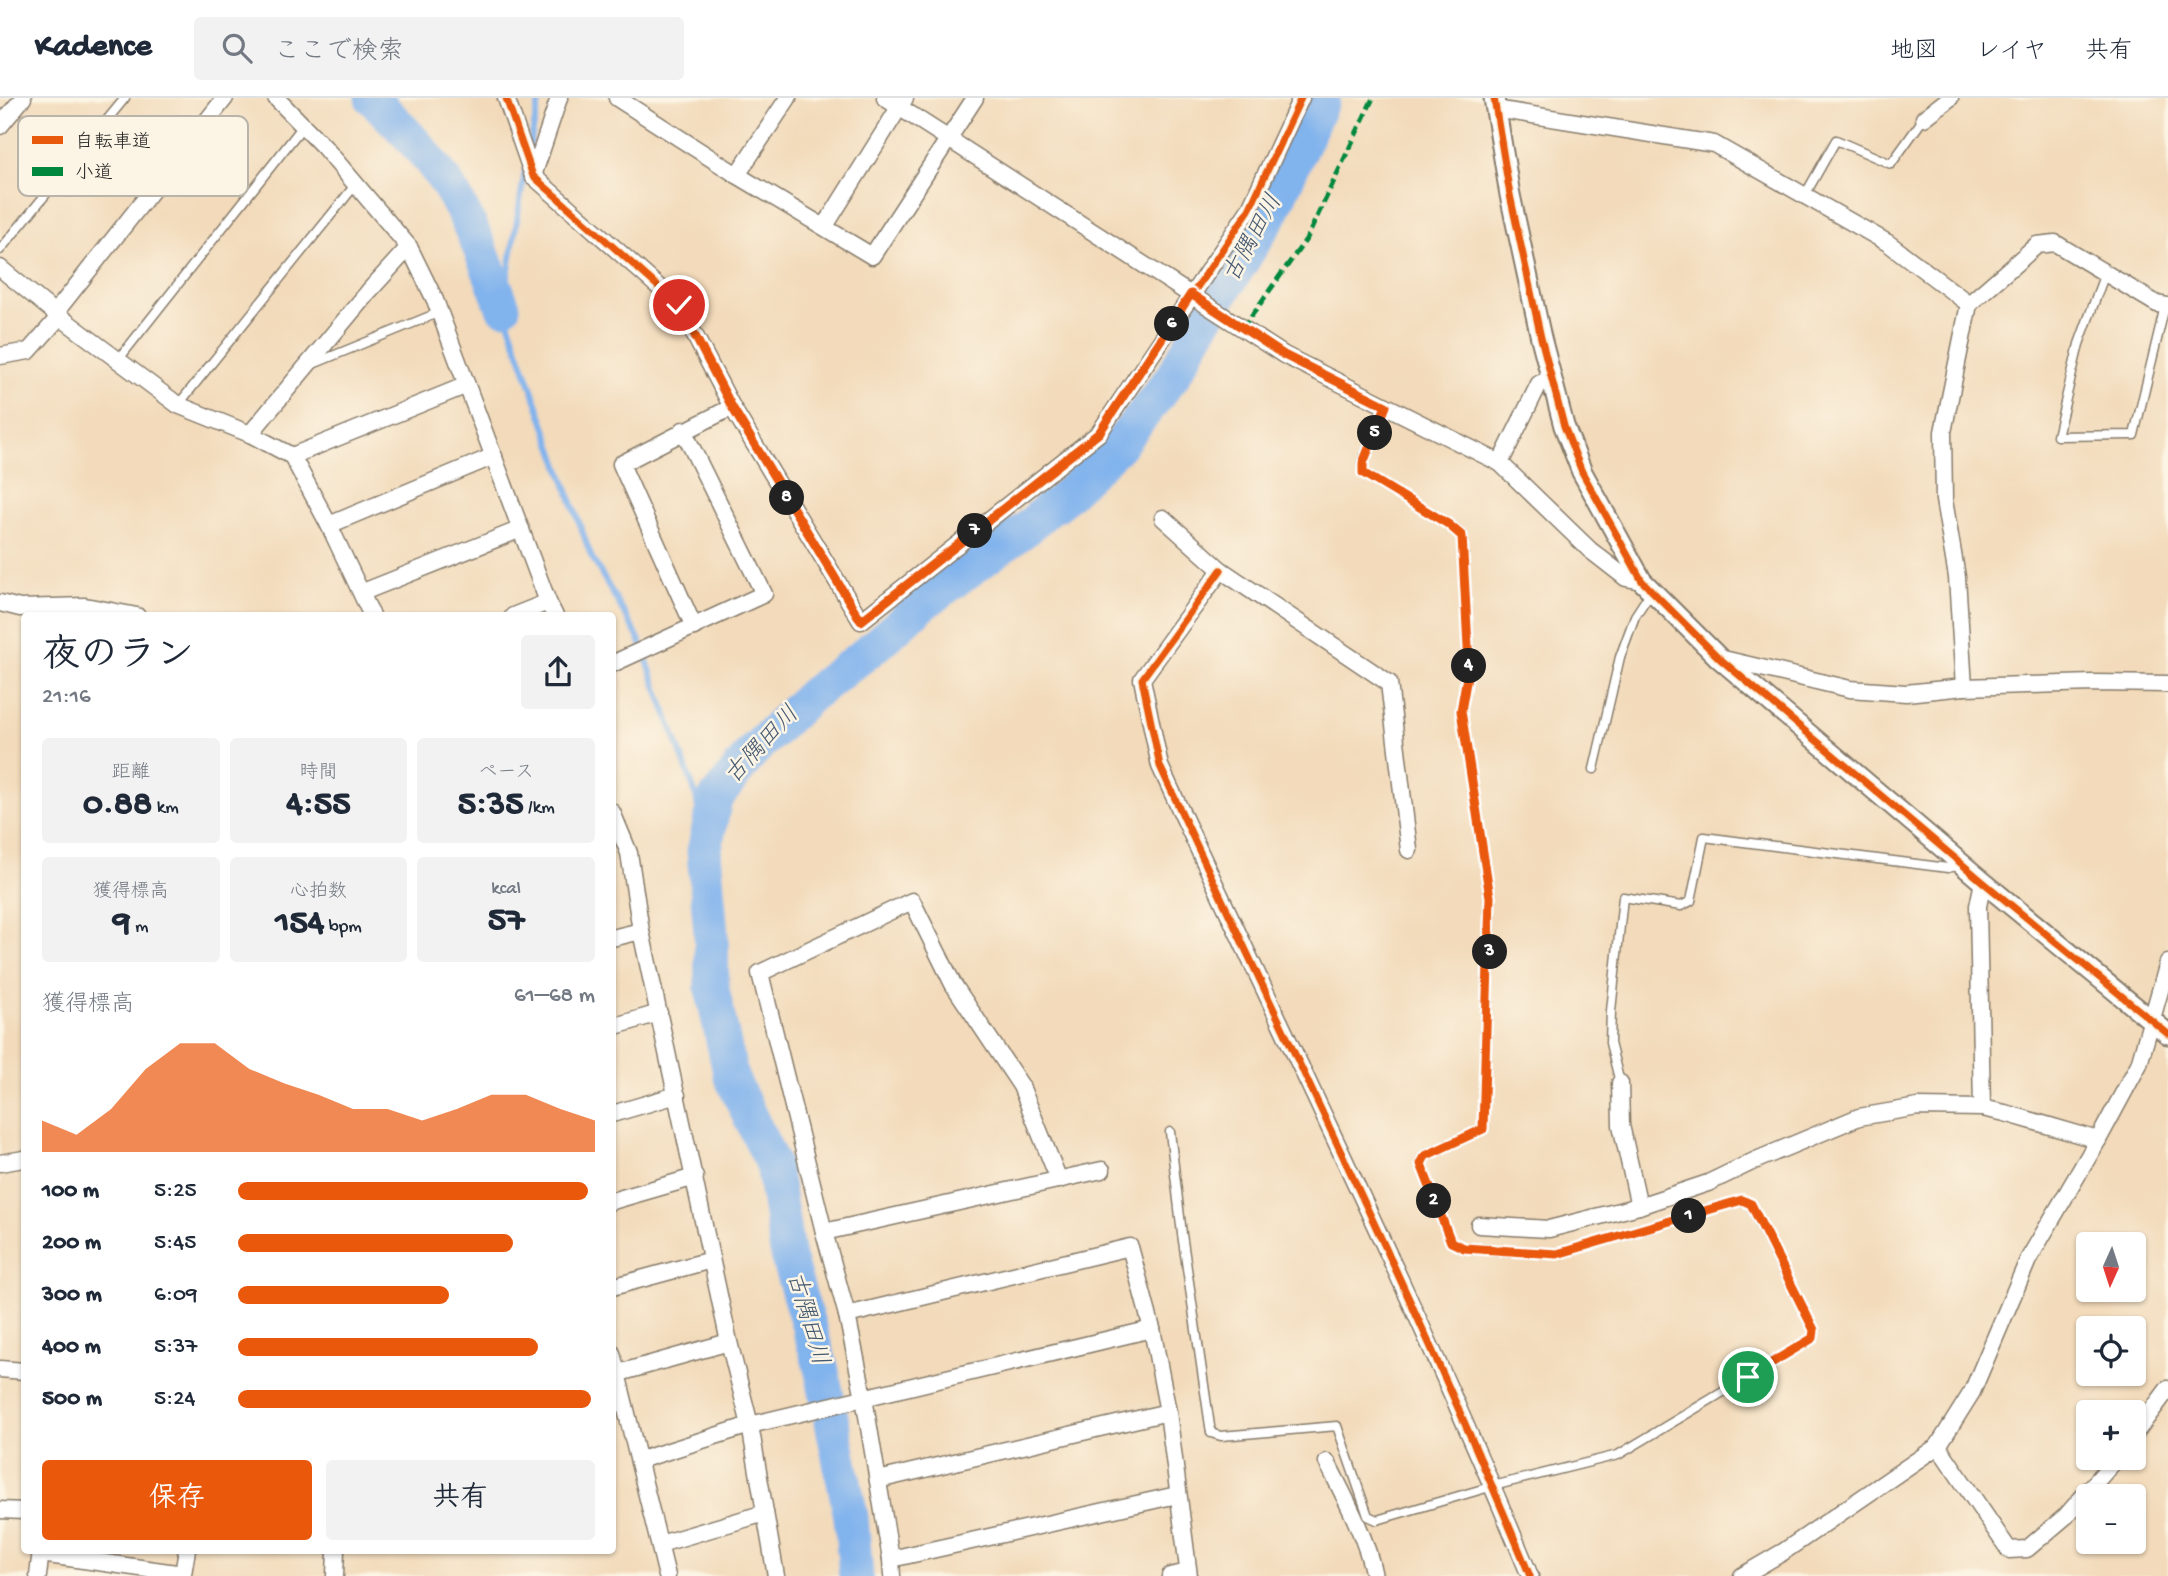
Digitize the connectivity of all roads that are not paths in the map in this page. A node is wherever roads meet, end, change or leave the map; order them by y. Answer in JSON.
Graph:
{"nodes":[{"id":1,"x":23,"y":98,"type":"edge"},
{"id":2,"x":125,"y":98,"type":"edge"},
{"id":3,"x":225,"y":98,"type":"edge"},
{"id":4,"x":276,"y":98,"type":"edge"},
{"id":5,"x":506,"y":98,"type":"edge"},
{"id":6,"x":559,"y":98,"type":"edge"},
{"id":7,"x":617,"y":98,"type":"edge"},
{"id":8,"x":788,"y":98,"type":"edge"},
{"id":9,"x":885,"y":98,"type":"edge"},
{"id":10,"x":975,"y":98,"type":"edge"},
{"id":11,"x":1301,"y":98,"type":"edge"},
{"id":12,"x":1950,"y":98,"type":"edge"},
{"id":13,"x":902,"y":103,"type":"edge"},
{"id":14,"x":1494,"y":104,"type":"edge"},
{"id":15,"x":110,"y":116,"type":"edge"},
{"id":16,"x":211,"y":116,"type":"edge"},
{"id":17,"x":1924,"y":118,"type":"joint"},
{"id":18,"x":0,"y":126,"type":"edge"},
{"id":19,"x":303,"y":126,"type":"junction"},
{"id":20,"x":948,"y":138,"type":"junction"},
{"id":21,"x":737,"y":175,"type":"junction"},
{"id":22,"x":533,"y":176,"type":"junction"},
{"id":23,"x":356,"y":184,"type":"junction"},
{"id":24,"x":248,"y":195,"type":"edge"},
{"id":25,"x":1805,"y":195,"type":"junction"},
{"id":26,"x":44,"y":196,"type":"edge"},
{"id":27,"x":150,"y":196,"type":"edge"},
{"id":28,"x":247,"y":196,"type":"edge"},
{"id":29,"x":825,"y":226,"type":"junction"},
{"id":30,"x":409,"y":247,"type":"junction"},
{"id":31,"x":0,"y":250,"type":"edge"},
{"id":32,"x":0,"y":268,"type":"edge"},
{"id":33,"x":2105,"y":273,"type":"junction"},
{"id":34,"x":1191,"y":294,"type":"junction"},
{"id":35,"x":1969,"y":304,"type":"junction"},
{"id":36,"x":2166,"y":306,"type":"edge"},
{"id":37,"x":440,"y":312,"type":"junction"},
{"id":38,"x":58,"y":315,"type":"junction"},
{"id":39,"x":0,"y":356,"type":"edge"},
{"id":40,"x":118,"y":359,"type":"junction"},
{"id":41,"x":306,"y":367,"type":"junction"},
{"id":42,"x":1551,"y":378,"type":"junction"},
{"id":43,"x":467,"y":385,"type":"junction"},
{"id":44,"x":178,"y":405,"type":"junction"},
{"id":45,"x":1386,"y":406,"type":"junction"},
{"id":46,"x":732,"y":407,"type":"junction"},
{"id":47,"x":683,"y":430,"type":"junction"},
{"id":48,"x":250,"y":434,"type":"junction"},
{"id":49,"x":292,"y":456,"type":"junction"},
{"id":50,"x":494,"y":456,"type":"junction"},
{"id":51,"x":1500,"y":464,"type":"junction"},
{"id":52,"x":1163,"y":518,"type":"dead end"},
{"id":53,"x":329,"y":525,"type":"junction"},
{"id":54,"x":521,"y":529,"type":"junction"},
{"id":55,"x":1222,"y":570,"type":"junction"},
{"id":56,"x":1647,"y":586,"type":"junction"},
{"id":57,"x":363,"y":592,"type":"junction"},
{"id":58,"x":0,"y":603,"type":"edge"},
{"id":59,"x":551,"y":609,"type":"edge"},
{"id":60,"x":116,"y":612,"type":"edge"},
{"id":61,"x":370,"y":612,"type":"edge"},
{"id":62,"x":694,"y":627,"type":"junction"},
{"id":63,"x":1719,"y":658,"type":"junction"},
{"id":64,"x":616,"y":662,"type":"edge"},
{"id":65,"x":2168,"y":684,"type":"edge"},
{"id":66,"x":1964,"y":687,"type":"junction"},
{"id":67,"x":1594,"y":769,"type":"dead end"},
{"id":68,"x":616,"y":831,"type":"edge"},
{"id":69,"x":1409,"y":850,"type":"dead end"},
{"id":70,"x":621,"y":855,"type":"edge"},
{"id":71,"x":1963,"y":865,"type":"junction"},
{"id":72,"x":1983,"y":882,"type":"junction"},
{"id":73,"x":641,"y":931,"type":"junction"},
{"id":74,"x":616,"y":937,"type":"edge"},
{"id":75,"x":2168,"y":963,"type":"edge"},
{"id":76,"x":659,"y":1013,"type":"junction"},
{"id":77,"x":2153,"y":1020,"type":"junction"},
{"id":78,"x":616,"y":1026,"type":"edge"},
{"id":79,"x":2168,"y":1034,"type":"edge"},
{"id":80,"x":1620,"y":1083,"type":"joint"},
{"id":81,"x":677,"y":1095,"type":"junction"},
{"id":82,"x":1982,"y":1108,"type":"junction"},
{"id":83,"x":616,"y":1113,"type":"edge"},
{"id":84,"x":1170,"y":1132,"type":"dead end"},
{"id":85,"x":2098,"y":1140,"type":"junction"},
{"id":86,"x":21,"y":1160,"type":"edge"},
{"id":87,"x":0,"y":1163,"type":"edge"},
{"id":88,"x":1102,"y":1170,"type":"dead end"},
{"id":89,"x":695,"y":1177,"type":"junction"},
{"id":90,"x":1059,"y":1180,"type":"junction"},
{"id":91,"x":616,"y":1200,"type":"edge"},
{"id":92,"x":1639,"y":1206,"type":"junction"},
{"id":93,"x":1479,"y":1225,"type":"dead end"},
{"id":94,"x":824,"y":1233,"type":"junction"},
{"id":95,"x":711,"y":1260,"type":"junction"},
{"id":96,"x":616,"y":1286,"type":"edge"},
{"id":97,"x":847,"y":1315,"type":"junction"},
{"id":98,"x":1152,"y":1329,"type":"junction"},
{"id":99,"x":729,"y":1342,"type":"junction"},
{"id":100,"x":616,"y":1364,"type":"edge"},
{"id":101,"x":0,"y":1369,"type":"edge"},
{"id":102,"x":21,"y":1371,"type":"edge"},
{"id":103,"x":619,"y":1373,"type":"junction"},
{"id":104,"x":2168,"y":1389,"type":"edge"},
{"id":105,"x":859,"y":1399,"type":"junction"},
{"id":106,"x":1168,"y":1412,"type":"junction"},
{"id":107,"x":2146,"y":1419,"type":"edge"},
{"id":108,"x":750,"y":1425,"type":"junction"},
{"id":109,"x":1938,"y":1447,"type":"junction"},
{"id":110,"x":640,"y":1460,"type":"junction"},
{"id":111,"x":1327,"y":1462,"type":"dead end"},
{"id":112,"x":2106,"y":1470,"type":"edge"},
{"id":113,"x":878,"y":1480,"type":"junction"},
{"id":114,"x":1493,"y":1486,"type":"junction"},
{"id":115,"x":1177,"y":1495,"type":"junction"},
{"id":116,"x":0,"y":1510,"type":"edge"},
{"id":117,"x":21,"y":1511,"type":"edge"},
{"id":118,"x":765,"y":1513,"type":"junction"},
{"id":119,"x":660,"y":1544,"type":"junction"},
{"id":120,"x":41,"y":1554,"type":"edge"},
{"id":121,"x":54,"y":1554,"type":"edge"},
{"id":122,"x":186,"y":1554,"type":"edge"},
{"id":123,"x":336,"y":1554,"type":"edge"},
{"id":124,"x":891,"y":1559,"type":"junction"},
{"id":125,"x":1189,"y":1574,"type":"edge"},
{"id":126,"x":38,"y":1576,"type":"edge"},
{"id":127,"x":335,"y":1576,"type":"edge"},
{"id":128,"x":667,"y":1576,"type":"edge"},
{"id":129,"x":776,"y":1576,"type":"edge"},
{"id":130,"x":892,"y":1576,"type":"edge"},
{"id":131,"x":1170,"y":1576,"type":"edge"},
{"id":132,"x":1374,"y":1576,"type":"edge"},
{"id":133,"x":1530,"y":1576,"type":"edge"},
{"id":134,"x":1742,"y":1576,"type":"edge"}],
"edges":[{"from":1,"to":18,"type":"street"},
{"from":2,"to":15,"type":"lane"},
{"from":3,"to":16,"type":"street"},
{"from":4,"to":19,"type":"street"},
{"from":5,"to":22,"type":"street"},
{"from":6,"to":22,"type":"street"},
{"from":7,"to":21,"type":"street"},
{"from":8,"to":21,"type":"street"},
{"from":9,"to":13,"type":"street"},
{"from":10,"to":20,"type":"street"},
{"from":11,"to":34,"type":"street"},
{"from":12,"to":17,"type":"street"},
{"from":13,"to":20,"type":"street"},
{"from":13,"to":29,"type":"street"},
{"from":14,"to":25,"type":"street"},
{"from":14,"to":42,"type":"street"},
{"from":17,"to":25,"type":"lane"},
{"from":19,"to":23,"type":"street"},
{"from":19,"to":24,"type":"lane"},
{"from":20,"to":29,"type":"street"},
{"from":20,"to":34,"type":"street"},
{"from":21,"to":29,"type":"street"},
{"from":22,"to":46,"type":"street"},
{"from":23,"to":30,"type":"street"},
{"from":23,"to":44,"type":"lane"},
{"from":25,"to":35,"type":"street"},
{"from":26,"to":31,"type":"lane"},
{"from":27,"to":38,"type":"street"},
{"from":28,"to":40,"type":"lane"},
{"from":30,"to":37,"type":"street"},
{"from":30,"to":41,"type":"street"},
{"from":32,"to":38,"type":"street"},
{"from":33,"to":35,"type":"street"},
{"from":33,"to":36,"type":"street"},
{"from":33,"to":36,"type":"lane"},
{"from":34,"to":45,"type":"street"},
{"from":34,"to":46,"type":"street"},
{"from":35,"to":66,"type":"street"},
{"from":37,"to":41,"type":"lane"},
{"from":37,"to":43,"type":"street"},
{"from":38,"to":39,"type":"street"},
{"from":38,"to":40,"type":"street"},
{"from":40,"to":44,"type":"street"},
{"from":41,"to":48,"type":"street"},
{"from":42,"to":51,"type":"street"},
{"from":42,"to":56,"type":"street"},
{"from":43,"to":49,"type":"street"},
{"from":43,"to":50,"type":"street"},
{"from":44,"to":48,"type":"street"},
{"from":45,"to":51,"type":"street"},
{"from":45,"to":114,"type":"lane"},
{"from":46,"to":47,"type":"street"},
{"from":47,"to":62,"type":"street"},
{"from":47,"to":62,"type":"street"},
{"from":48,"to":49,"type":"street"},
{"from":49,"to":53,"type":"street"},
{"from":50,"to":53,"type":"street"},
{"from":50,"to":54,"type":"street"},
{"from":51,"to":56,"type":"street"},
{"from":52,"to":55,"type":"street"},
{"from":53,"to":57,"type":"street"},
{"from":54,"to":57,"type":"street"},
{"from":54,"to":59,"type":"street"},
{"from":55,"to":69,"type":"street"},
{"from":55,"to":114,"type":"street"},
{"from":56,"to":63,"type":"street"},
{"from":56,"to":67,"type":"lane"},
{"from":57,"to":61,"type":"street"},
{"from":58,"to":60,"type":"street"},
{"from":62,"to":64,"type":"street"},
{"from":63,"to":66,"type":"street"},
{"from":63,"to":71,"type":"street"},
{"from":65,"to":66,"type":"street"},
{"from":68,"to":70,"type":"street"},
{"from":70,"to":73,"type":"street"},
{"from":71,"to":72,"type":"street"},
{"from":71,"to":80,"type":"lane"},
{"from":72,"to":77,"type":"street"},
{"from":72,"to":82,"type":"street"},
{"from":73,"to":74,"type":"street"},
{"from":73,"to":76,"type":"street"},
{"from":75,"to":77,"type":"street"},
{"from":76,"to":78,"type":"street"},
{"from":76,"to":81,"type":"street"},
{"from":77,"to":79,"type":"street"},
{"from":77,"to":85,"type":"street"},
{"from":80,"to":92,"type":"street"},
{"from":81,"to":83,"type":"street"},
{"from":81,"to":89,"type":"street"},
{"from":82,"to":85,"type":"street"},
{"from":82,"to":92,"type":"street"},
{"from":84,"to":114,"type":"lane"},
{"from":85,"to":109,"type":"street"},
{"from":86,"to":87,"type":"street"},
{"from":88,"to":90,"type":"street"},
{"from":89,"to":91,"type":"street"},
{"from":89,"to":95,"type":"street"},
{"from":90,"to":94,"type":"street"},
{"from":90,"to":94,"type":"street"},
{"from":92,"to":93,"type":"street"},
{"from":94,"to":97,"type":"street"},
{"from":95,"to":96,"type":"street"},
{"from":95,"to":99,"type":"street"},
{"from":97,"to":98,"type":"street"},
{"from":97,"to":105,"type":"street"},
{"from":98,"to":105,"type":"street"},
{"from":98,"to":106,"type":"street"},
{"from":99,"to":103,"type":"street"},
{"from":99,"to":108,"type":"street"},
{"from":100,"to":103,"type":"street"},
{"from":101,"to":102,"type":"street"},
{"from":103,"to":110,"type":"street"},
{"from":104,"to":107,"type":"street"},
{"from":105,"to":108,"type":"street"},
{"from":105,"to":113,"type":"street"},
{"from":106,"to":113,"type":"street"},
{"from":106,"to":115,"type":"street"},
{"from":108,"to":110,"type":"street"},
{"from":108,"to":118,"type":"street"},
{"from":109,"to":112,"type":"street"},
{"from":109,"to":134,"type":"street"},
{"from":110,"to":119,"type":"street"},
{"from":111,"to":132,"type":"street"},
{"from":113,"to":124,"type":"street"},
{"from":114,"to":133,"type":"street"},
{"from":115,"to":124,"type":"street"},
{"from":115,"to":125,"type":"street"},
{"from":116,"to":117,"type":"street"},
{"from":118,"to":119,"type":"street"},
{"from":118,"to":129,"type":"street"},
{"from":119,"to":128,"type":"street"},
{"from":120,"to":126,"type":"street"},
{"from":121,"to":122,"type":"street"},
{"from":123,"to":127,"type":"street"},
{"from":124,"to":130,"type":"street"},
{"from":125,"to":131,"type":"street"}]}
